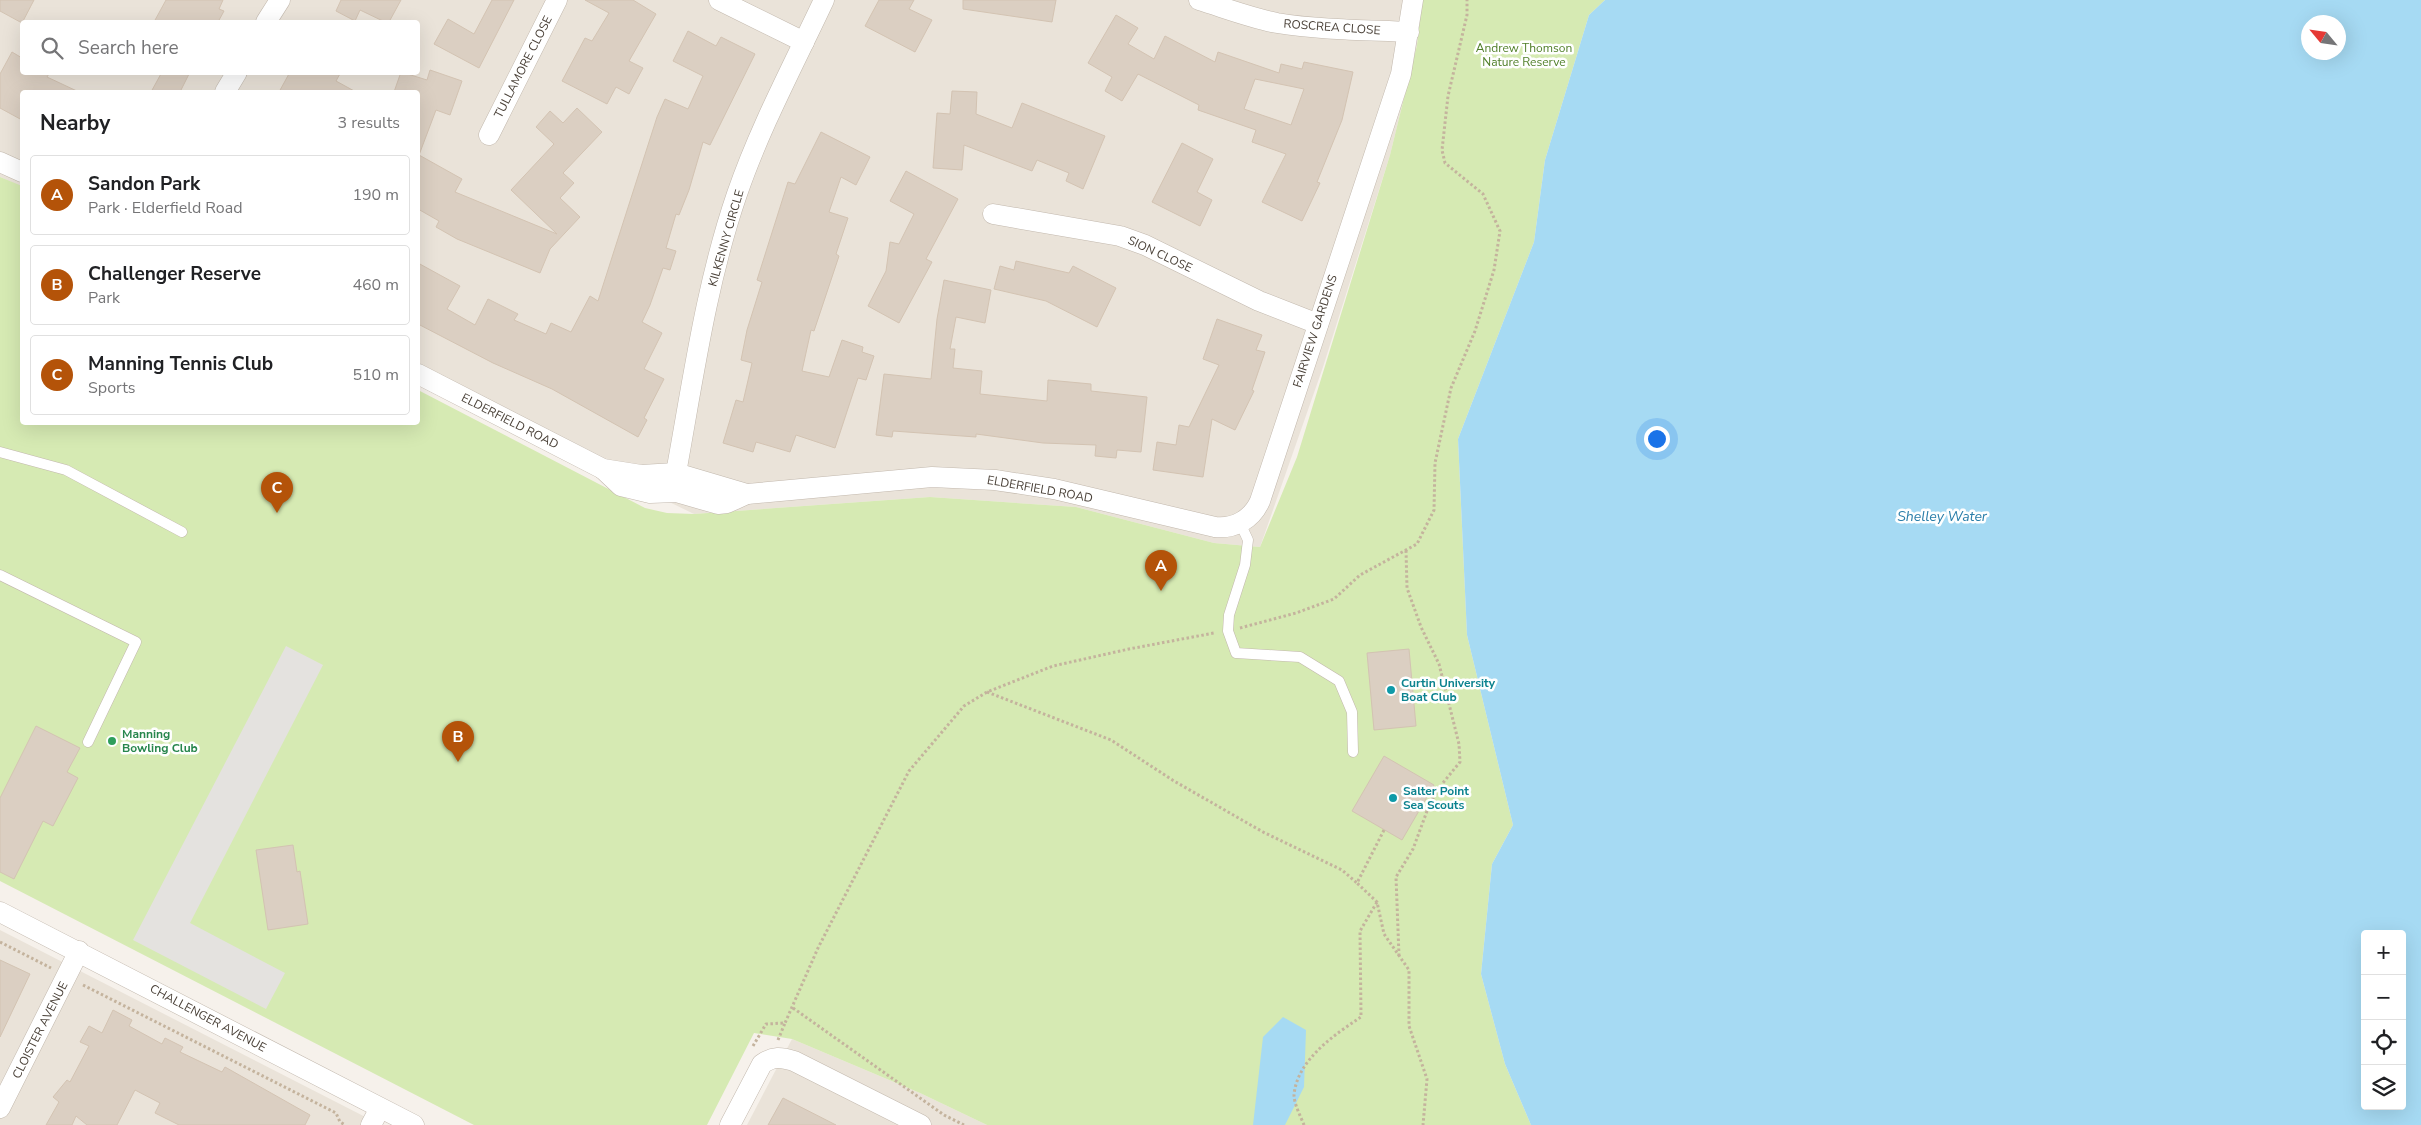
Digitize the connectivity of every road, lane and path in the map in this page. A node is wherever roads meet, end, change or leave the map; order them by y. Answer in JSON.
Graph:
{"nodes":[{"id":1,"x":280,"y":0,"type":"edge"},
{"id":2,"x":557,"y":0,"type":"edge"},
{"id":3,"x":719,"y":0,"type":"edge"},
{"id":4,"x":824,"y":0,"type":"edge"},
{"id":5,"x":1199,"y":0,"type":"edge"},
{"id":6,"x":1413,"y":0,"type":"edge"},
{"id":7,"x":1467,"y":0,"type":"edge"},
{"id":8,"x":267,"y":20,"type":"edge"},
{"id":9,"x":1409,"y":32,"type":"junction"},
{"id":10,"x":804,"y":42,"type":"junction"},
{"id":11,"x":235,"y":75,"type":"edge"},
{"id":12,"x":226,"y":90,"type":"edge"},
{"id":13,"x":489,"y":135,"type":"dead end"},
{"id":14,"x":0,"y":162,"type":"edge"},
{"id":15,"x":20,"y":171,"type":"edge"},
{"id":16,"x":993,"y":214,"type":"dead end"},
{"id":17,"x":1318,"y":324,"type":"junction"},
{"id":18,"x":420,"y":375,"type":"edge"},
{"id":19,"x":0,"y":452,"type":"edge"},
{"id":20,"x":676,"y":482,"type":"junction"},
{"id":21,"x":1240,"y":523,"type":"junction"},
{"id":22,"x":182,"y":532,"type":"dead end"},
{"id":23,"x":1406,"y":550,"type":"junction"},
{"id":24,"x":0,"y":574,"type":"edge"},
{"id":25,"x":1228,"y":631,"type":"junction"},
{"id":26,"x":987,"y":692,"type":"junction"},
{"id":27,"x":88,"y":742,"type":"dead end"},
{"id":28,"x":1353,"y":752,"type":"dead end"},
{"id":29,"x":1384,"y":830,"type":"dead end"},
{"id":30,"x":1358,"y":883,"type":"junction"},
{"id":31,"x":1377,"y":902,"type":"junction"},
{"id":32,"x":0,"y":912,"type":"edge"},
{"id":33,"x":0,"y":942,"type":"edge"},
{"id":34,"x":79,"y":952,"type":"junction"},
{"id":35,"x":1399,"y":956,"type":"junction"},
{"id":36,"x":67,"y":976,"type":"junction"},
{"id":37,"x":794,"y":1008,"type":"junction"},
{"id":38,"x":752,"y":1050,"type":"dead end"},
{"id":39,"x":0,"y":1108,"type":"edge"},
{"id":40,"x":375,"y":1116,"type":"edge"},
{"id":41,"x":345,"y":1125,"type":"edge"},
{"id":42,"x":414,"y":1125,"type":"edge"},
{"id":43,"x":730,"y":1125,"type":"edge"},
{"id":44,"x":922,"y":1125,"type":"edge"},
{"id":45,"x":964,"y":1125,"type":"edge"},
{"id":46,"x":1304,"y":1125,"type":"edge"},
{"id":47,"x":1423,"y":1125,"type":"edge"}],
"edges":[{"from":1,"to":8,"type":"street"},
{"from":2,"to":13,"type":"street","name":"TULLAMORE CLOSE"},
{"from":3,"to":10,"type":"street"},
{"from":4,"to":10,"type":"street","name":"KILKENNY CIRCLE"},
{"from":5,"to":9,"type":"street","name":"ROSCREA CLOSE"},
{"from":6,"to":9,"type":"street","name":"FAIRVIEW GARDENS"},
{"from":7,"to":23,"type":"path"},
{"from":9,"to":17,"type":"street","name":"FAIRVIEW GARDENS"},
{"from":10,"to":20,"type":"street","name":"KILKENNY CIRCLE"},
{"from":11,"to":12,"type":"street"},
{"from":14,"to":15,"type":"street"},
{"from":16,"to":17,"type":"street","name":"SION CLOSE"},
{"from":17,"to":21,"type":"street","name":"FAIRVIEW GARDENS"},
{"from":18,"to":20,"type":"street","name":"ELDERFIELD ROAD"},
{"from":19,"to":22,"type":"lane"},
{"from":20,"to":21,"type":"street","name":"ELDERFIELD ROAD"},
{"from":21,"to":25,"type":"lane"},
{"from":23,"to":25,"type":"path"},
{"from":23,"to":35,"type":"path"},
{"from":24,"to":27,"type":"lane"},
{"from":25,"to":26,"type":"path"},
{"from":25,"to":28,"type":"lane"},
{"from":26,"to":30,"type":"path"},
{"from":26,"to":37,"type":"path"},
{"from":29,"to":30,"type":"path"},
{"from":30,"to":31,"type":"path"},
{"from":31,"to":35,"type":"path"},
{"from":31,"to":46,"type":"path"},
{"from":32,"to":34,"type":"street","name":"CHALLENGER AVENUE"},
{"from":33,"to":36,"type":"path"},
{"from":34,"to":36,"type":"street","name":"CLOISTER AVENUE"},
{"from":34,"to":40,"type":"street","name":"CHALLENGER AVENUE"},
{"from":35,"to":47,"type":"path"},
{"from":36,"to":39,"type":"street","name":"CLOISTER AVENUE"},
{"from":36,"to":41,"type":"path"},
{"from":37,"to":38,"type":"path"},
{"from":37,"to":45,"type":"path"},
{"from":40,"to":42,"type":"street","name":"CHALLENGER AVENUE"},
{"from":43,"to":44,"type":"street"}]}
